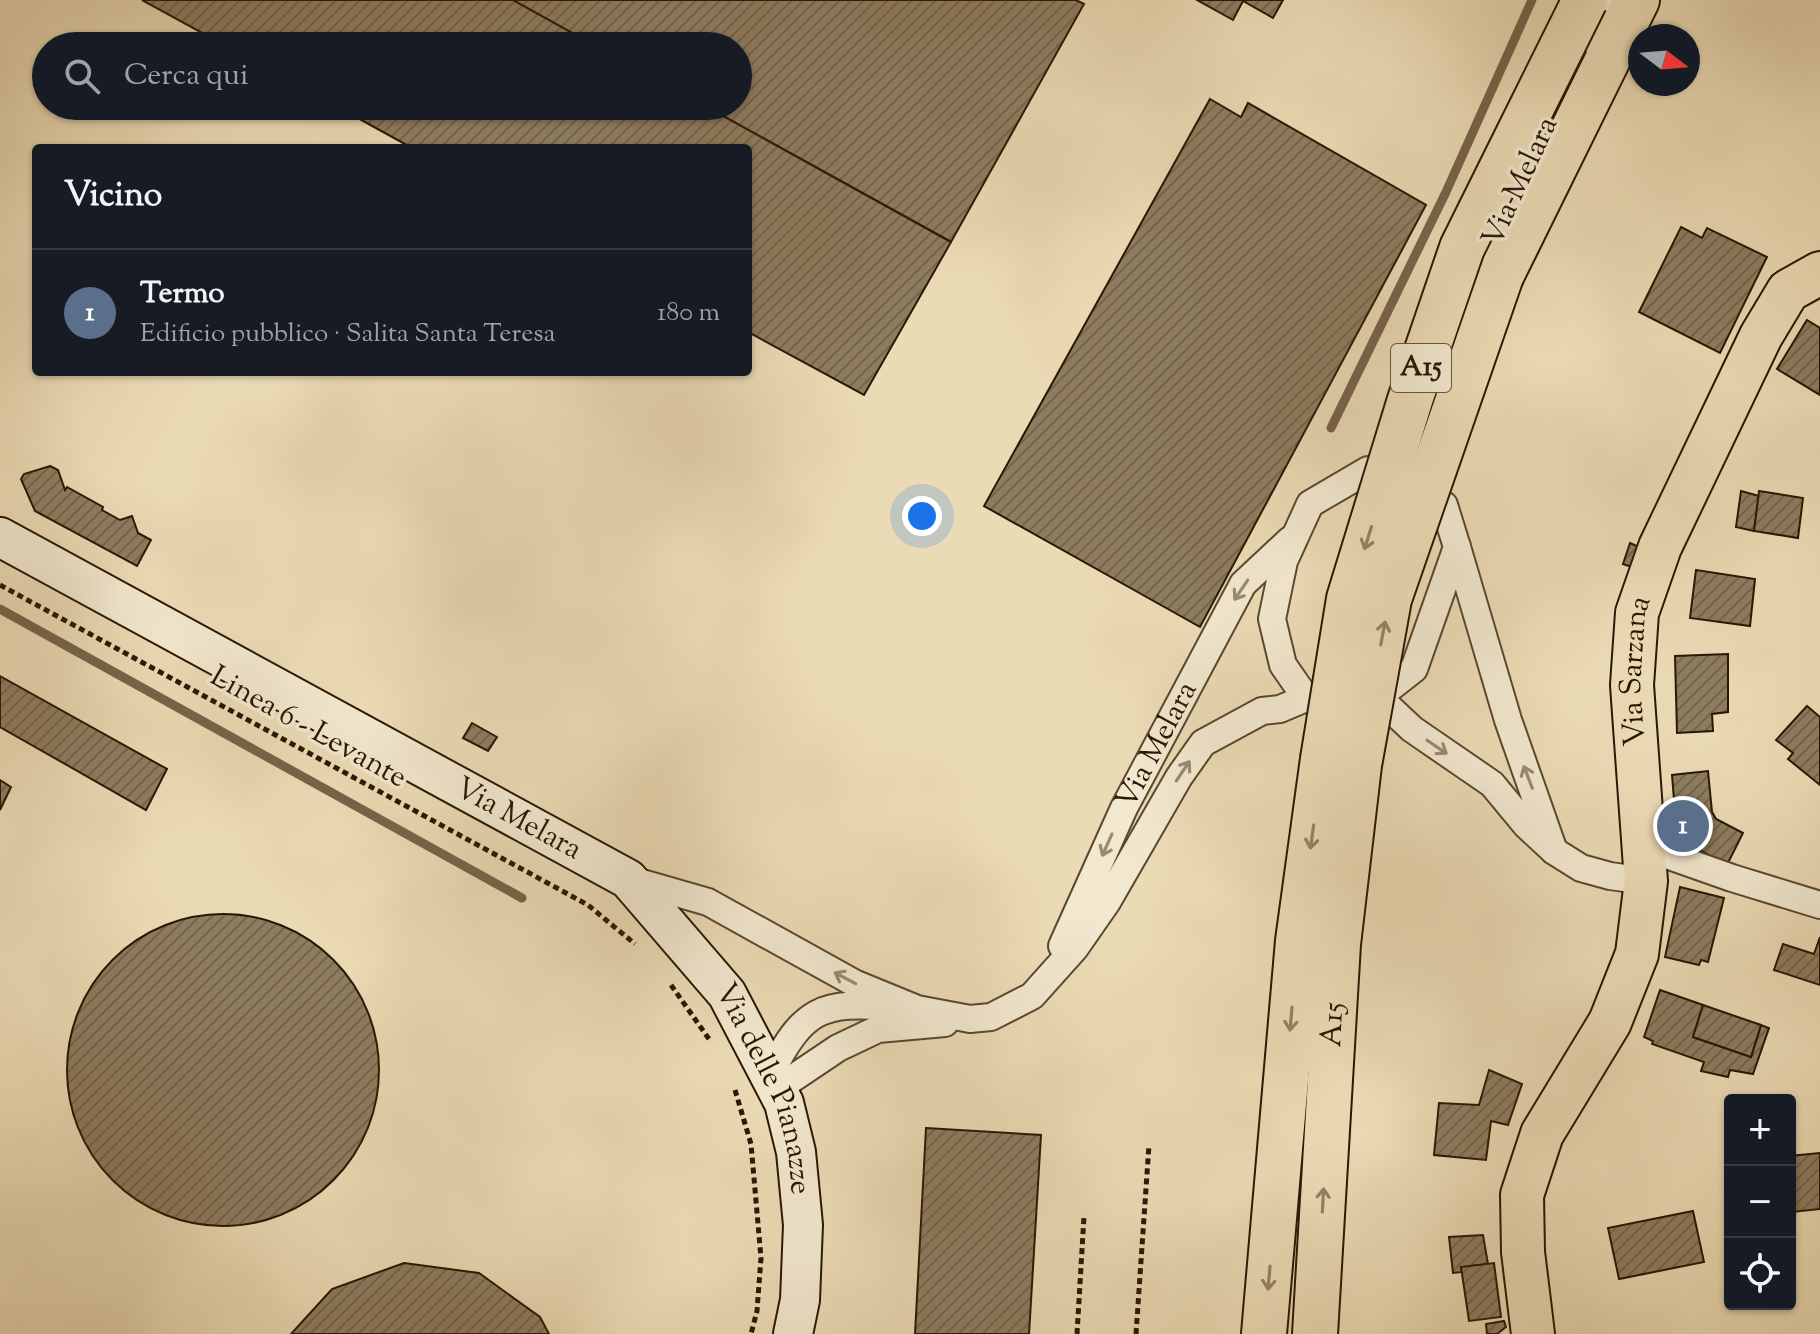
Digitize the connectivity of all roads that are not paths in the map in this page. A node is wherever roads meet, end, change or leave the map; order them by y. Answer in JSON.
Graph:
{"nodes":[{"id":1,"x":1585,"y":0,"type":"edge"},
{"id":2,"x":1609,"y":0,"type":"edge"},
{"id":3,"x":1637,"y":0,"type":"edge"},
{"id":4,"x":1820,"y":273,"type":"edge"},
{"id":5,"x":1443,"y":368,"type":"junction"},
{"id":6,"x":1368,"y":470,"type":"junction"},
{"id":7,"x":1444,"y":505,"type":"junction"},
{"id":8,"x":1295,"y":535,"type":"junction"},
{"id":9,"x":0,"y":537,"type":"edge"},
{"id":10,"x":1457,"y":547,"type":"junction"},
{"id":11,"x":1378,"y":697,"type":"junction"},
{"id":12,"x":1306,"y":698,"type":"junction"},
{"id":13,"x":1341,"y":762,"type":"junction"},
{"id":14,"x":1554,"y":851,"type":"junction"},
{"id":15,"x":1645,"y":864,"type":"junction"},
{"id":16,"x":628,"y":879,"type":"junction"},
{"id":17,"x":1820,"y":905,"type":"edge"},
{"id":18,"x":1318,"y":943,"type":"junction"},
{"id":19,"x":1049,"y":976,"type":"junction"},
{"id":20,"x":917,"y":1009,"type":"junction"},
{"id":21,"x":970,"y":1019,"type":"junction"},
{"id":22,"x":774,"y":1081,"type":"junction"},
{"id":23,"x":793,"y":1334,"type":"edge"},
{"id":24,"x":1264,"y":1334,"type":"edge"},
{"id":25,"x":1315,"y":1334,"type":"edge"},
{"id":26,"x":1533,"y":1334,"type":"edge"}],
"edges":[{"from":1,"to":13,"type":"highway","name":"A15","number":"A15","one_way":true,"bridge":true},
{"from":2,"to":5,"type":"street","name":"Via Melara"},
{"from":13,"to":3,"type":"highway","name":"A15","number":"A15","one_way":true,"bridge":true},
{"from":4,"to":15,"type":"main road","name":"Via Sarzana"},
{"from":5,"to":6,"type":"street","name":"Via Melara"},
{"from":5,"to":7,"type":"street","name":"Via Melara"},
{"from":6,"to":7,"type":"street"},
{"from":6,"to":8,"type":"street"},
{"from":7,"to":10,"type":"street"},
{"from":8,"to":12,"type":"street"},
{"from":8,"to":19,"type":"street","name":"Via Melara","one_way":true},
{"from":9,"to":16,"type":"street","name":"Via Melara"},
{"from":10,"to":11,"type":"street"},
{"from":14,"to":10,"type":"street","one_way":true},
{"from":11,"to":12,"type":"street"},
{"from":11,"to":14,"type":"street","one_way":true},
{"from":19,"to":12,"type":"street","name":"Via Melara","one_way":true},
{"from":13,"to":18,"type":"highway","name":"A15","number":"A15"},
{"from":14,"to":15,"type":"street"},
{"from":15,"to":17,"type":"street"},
{"from":15,"to":26,"type":"main road","name":"Via Sarzana"},
{"from":20,"to":16,"type":"street","name":"Via Melara","one_way":true},
{"from":16,"to":22,"type":"street","name":"Via delle Pianazze"},
{"from":18,"to":24,"type":"highway","name":"A15","one_way":true},
{"from":25,"to":18,"type":"highway","name":"A15","one_way":true},
{"from":19,"to":21,"type":"street","name":"Via Melara"},
{"from":20,"to":21,"type":"street","name":"Via Melara"},
{"from":20,"to":22,"type":"street"},
{"from":21,"to":22,"type":"street"},
{"from":22,"to":23,"type":"street","name":"Via delle Pianazze"}]}
